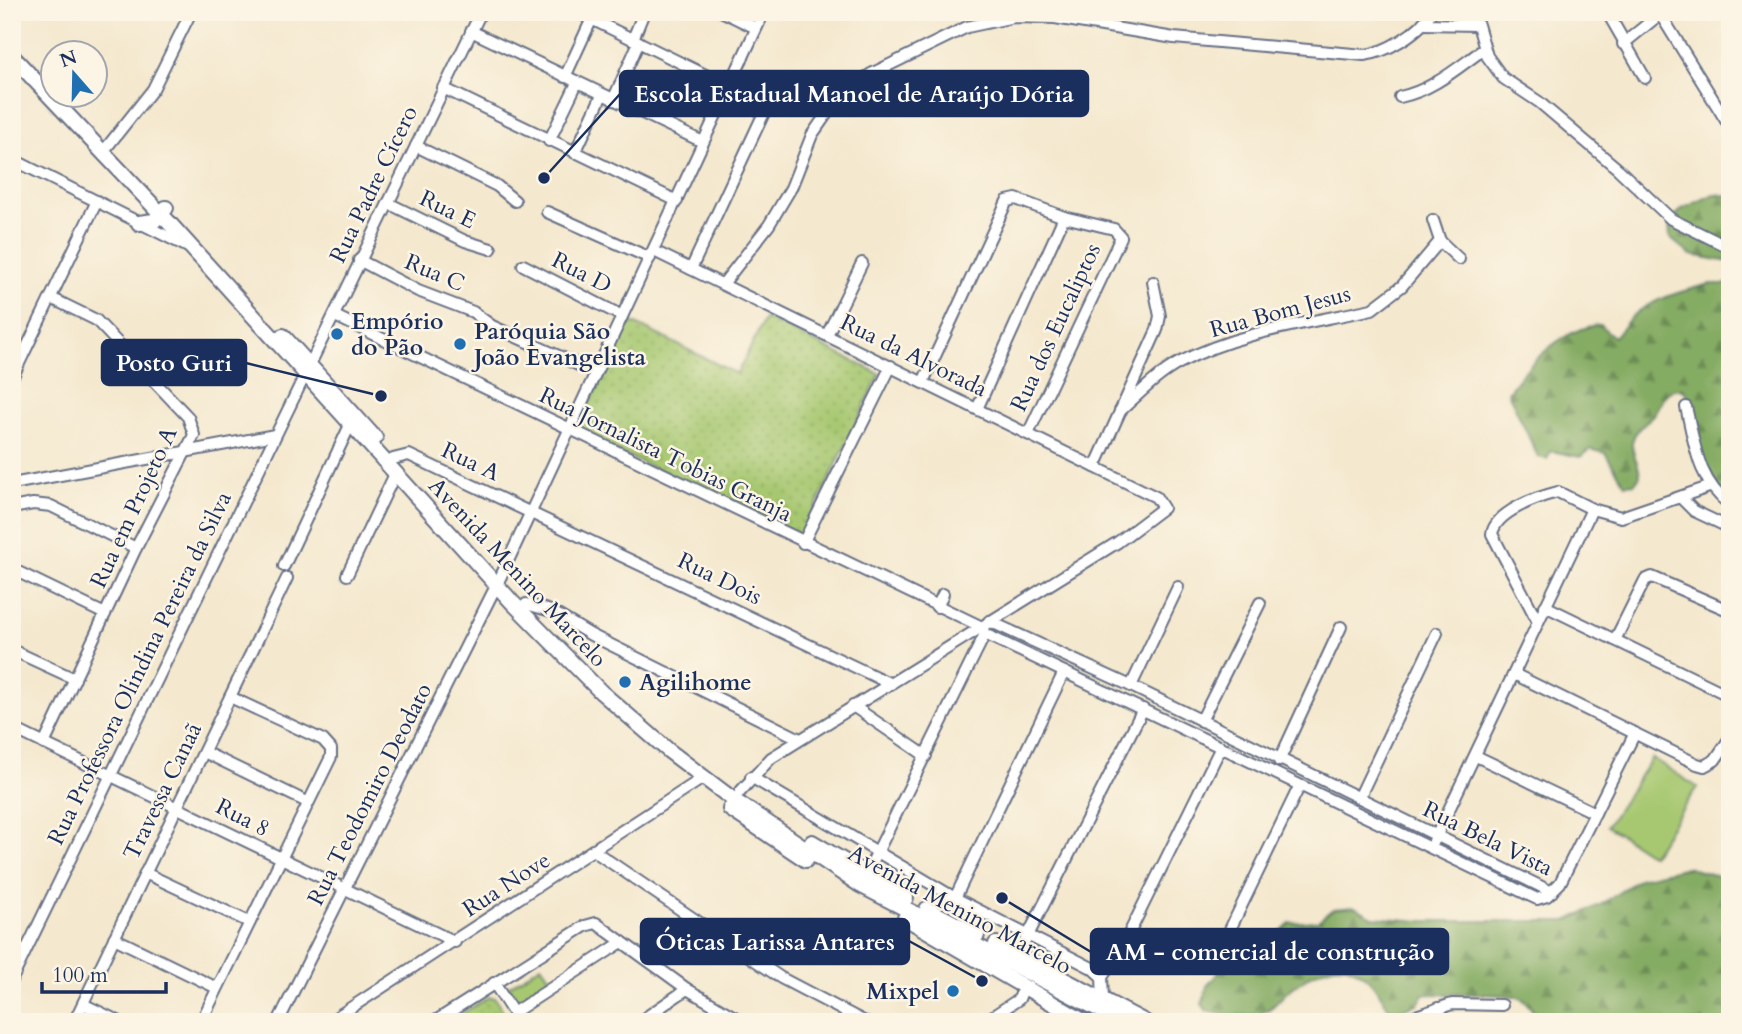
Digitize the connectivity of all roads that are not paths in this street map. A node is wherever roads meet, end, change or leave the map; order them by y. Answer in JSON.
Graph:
{"nodes":[{"id":1,"x":191,"y":12,"type":"edge"},
{"id":2,"x":481,"y":12,"type":"edge"},
{"id":3,"x":577,"y":12,"type":"edge"},
{"id":4,"x":645,"y":12,"type":"edge"},
{"id":5,"x":723,"y":12,"type":"edge"},
{"id":6,"x":764,"y":12,"type":"edge"},
{"id":7,"x":1430,"y":12,"type":"edge"},
{"id":8,"x":1660,"y":13,"type":"edge"},
{"id":9,"x":1612,"y":15,"type":"edge"},
{"id":10,"x":593,"y":16,"type":"edge"},
{"id":11,"x":1423,"y":24,"type":"junction"},
{"id":12,"x":756,"y":28,"type":"junction"},
{"id":13,"x":471,"y":31,"type":"junction"},
{"id":14,"x":636,"y":40,"type":"junction"},
{"id":15,"x":12,"y":44,"type":"edge"},
{"id":16,"x":1623,"y":44,"type":"junction"},
{"id":17,"x":1484,"y":49,"type":"junction"},
{"id":18,"x":12,"y":56,"type":"edge"},
{"id":19,"x":38,"y":73,"type":"edge"},
{"id":20,"x":565,"y":77,"type":"junction"},
{"id":21,"x":1645,"y":78,"type":"dead end"},
{"id":22,"x":577,"y":83,"type":"junction"},
{"id":23,"x":728,"y":86,"type":"junction"},
{"id":24,"x":443,"y":88,"type":"junction"},
{"id":25,"x":602,"y":95,"type":"junction"},
{"id":26,"x":1400,"y":96,"type":"dead end"},
{"id":27,"x":613,"y":100,"type":"junction"},
{"id":28,"x":770,"y":100,"type":"dead end"},
{"id":29,"x":71,"y":108,"type":"edge"},
{"id":30,"x":1730,"y":127,"type":"edge"},
{"id":31,"x":549,"y":141,"type":"junction"},
{"id":32,"x":703,"y":142,"type":"junction"},
{"id":33,"x":416,"y":146,"type":"junction"},
{"id":34,"x":107,"y":147,"type":"junction"},
{"id":35,"x":575,"y":153,"type":"junction"},
{"id":36,"x":12,"y":159,"type":"edge"},
{"id":37,"x":97,"y":201,"type":"junction"},
{"id":38,"x":515,"y":201,"type":"dead end"},
{"id":39,"x":677,"y":201,"type":"junction"},
{"id":40,"x":388,"y":203,"type":"junction"},
{"id":41,"x":164,"y":211,"type":"junction"},
{"id":42,"x":547,"y":212,"type":"dead end"},
{"id":43,"x":1064,"y":217,"type":"junction"},
{"id":44,"x":1433,"y":220,"type":"dead end"},
{"id":45,"x":139,"y":223,"type":"junction"},
{"id":46,"x":1440,"y":241,"type":"junction"},
{"id":47,"x":1730,"y":248,"type":"edge"},
{"id":48,"x":193,"y":249,"type":"junction"},
{"id":49,"x":491,"y":249,"type":"dead end"},
{"id":50,"x":652,"y":255,"type":"junction"},
{"id":51,"x":1459,"y":259,"type":"dead end"},
{"id":52,"x":359,"y":260,"type":"junction"},
{"id":53,"x":862,"y":263,"type":"dead end"},
{"id":54,"x":523,"y":265,"type":"dead end"},
{"id":55,"x":691,"y":269,"type":"junction"},
{"id":56,"x":1153,"y":282,"type":"dead end"},
{"id":57,"x":723,"y":284,"type":"junction"},
{"id":58,"x":51,"y":298,"type":"junction"},
{"id":59,"x":335,"y":316,"type":"junction"},
{"id":60,"x":622,"y":316,"type":"junction"},
{"id":61,"x":827,"y":335,"type":"junction"},
{"id":62,"x":891,"y":366,"type":"junction"},
{"id":63,"x":307,"y":370,"type":"junction"},
{"id":64,"x":594,"y":372,"type":"junction"},
{"id":65,"x":12,"y":378,"type":"edge"},
{"id":66,"x":923,"y":382,"type":"junction"},
{"id":67,"x":1686,"y":407,"type":"dead end"},
{"id":68,"x":978,"y":409,"type":"junction"},
{"id":69,"x":1120,"y":411,"type":"junction"},
{"id":70,"x":350,"y":425,"type":"junction"},
{"id":71,"x":568,"y":430,"type":"junction"},
{"id":72,"x":1028,"y":434,"type":"junction"},
{"id":73,"x":275,"y":435,"type":"junction"},
{"id":74,"x":184,"y":453,"type":"junction"},
{"id":75,"x":393,"y":459,"type":"junction"},
{"id":76,"x":1095,"y":467,"type":"junction"},
{"id":77,"x":395,"y":474,"type":"junction"},
{"id":78,"x":12,"y":484,"type":"edge"},
{"id":79,"x":1709,"y":487,"type":"junction"},
{"id":80,"x":1681,"y":498,"type":"junction"},
{"id":81,"x":1730,"y":505,"type":"edge"},
{"id":82,"x":12,"y":508,"type":"edge"},
{"id":83,"x":1592,"y":509,"type":"junction"},
{"id":84,"x":531,"y":512,"type":"junction"},
{"id":85,"x":1730,"y":528,"type":"edge"},
{"id":86,"x":803,"y":543,"type":"junction"},
{"id":87,"x":136,"y":548,"type":"junction"},
{"id":88,"x":284,"y":566,"type":"dead end"},
{"id":89,"x":12,"y":569,"type":"edge"},
{"id":90,"x":347,"y":575,"type":"dead end"},
{"id":91,"x":287,"y":578,"type":"dead end"},
{"id":92,"x":499,"y":581,"type":"junction"},
{"id":93,"x":1178,"y":587,"type":"dead end"},
{"id":94,"x":943,"y":594,"type":"dead end"},
{"id":95,"x":1260,"y":603,"type":"dead end"},
{"id":96,"x":526,"y":604,"type":"junction"},
{"id":97,"x":1545,"y":606,"type":"junction"},
{"id":98,"x":937,"y":607,"type":"junction"},
{"id":99,"x":1730,"y":611,"type":"edge"},
{"id":100,"x":105,"y":614,"type":"junction"},
{"id":101,"x":1538,"y":622,"type":"junction"},
{"id":102,"x":985,"y":627,"type":"junction"},
{"id":103,"x":1341,"y":627,"type":"dead end"},
{"id":104,"x":1437,"y":633,"type":"dead end"},
{"id":105,"x":1615,"y":640,"type":"junction"},
{"id":106,"x":12,"y":650,"type":"edge"},
{"id":107,"x":1064,"y":672,"type":"junction"},
{"id":108,"x":1514,"y":674,"type":"junction"},
{"id":109,"x":75,"y":679,"type":"junction"},
{"id":110,"x":891,"y":684,"type":"junction"},
{"id":111,"x":1131,"y":686,"type":"junction"},
{"id":112,"x":1730,"y":696,"type":"edge"},
{"id":113,"x":230,"y":697,"type":"junction"},
{"id":114,"x":1160,"y":701,"type":"junction"},
{"id":115,"x":853,"y":706,"type":"junction"},
{"id":116,"x":1148,"y":712,"type":"junction"},
{"id":117,"x":1201,"y":721,"type":"junction"},
{"id":118,"x":12,"y":729,"type":"edge"},
{"id":119,"x":1635,"y":733,"type":"junction"},
{"id":120,"x":1730,"y":738,"type":"edge"},
{"id":121,"x":800,"y":739,"type":"junction"},
{"id":122,"x":44,"y":744,"type":"junction"},
{"id":123,"x":1220,"y":749,"type":"junction"},
{"id":124,"x":204,"y":751,"type":"junction"},
{"id":125,"x":926,"y":756,"type":"junction"},
{"id":126,"x":1476,"y":756,"type":"junction"},
{"id":127,"x":1279,"y":761,"type":"junction"},
{"id":128,"x":110,"y":775,"type":"junction"},
{"id":129,"x":751,"y":777,"type":"junction"},
{"id":130,"x":1313,"y":778,"type":"junction"},
{"id":131,"x":699,"y":780,"type":"junction"},
{"id":132,"x":1303,"y":789,"type":"junction"},
{"id":133,"x":740,"y":792,"type":"junction"},
{"id":134,"x":1359,"y":797,"type":"junction"},
{"id":135,"x":307,"y":802,"type":"junction"},
{"id":136,"x":177,"y":807,"type":"junction"},
{"id":137,"x":1595,"y":813,"type":"junction"},
{"id":138,"x":760,"y":818,"type":"junction"},
{"id":139,"x":1437,"y":835,"type":"junction"},
{"id":140,"x":769,"y":837,"type":"junction"},
{"id":141,"x":1431,"y":847,"type":"junction"},
{"id":142,"x":594,"y":851,"type":"junction"},
{"id":143,"x":877,"y":855,"type":"junction"},
{"id":144,"x":280,"y":859,"type":"junction"},
{"id":145,"x":145,"y":873,"type":"junction"},
{"id":146,"x":866,"y":875,"type":"junction"},
{"id":147,"x":936,"y":888,"type":"junction"},
{"id":148,"x":345,"y":889,"type":"junction"},
{"id":149,"x":1552,"y":892,"type":"junction"},
{"id":150,"x":955,"y":898,"type":"junction"},
{"id":151,"x":969,"y":905,"type":"junction"},
{"id":152,"x":925,"y":908,"type":"junction"},
{"id":153,"x":249,"y":922,"type":"junction"},
{"id":154,"x":957,"y":924,"type":"junction"},
{"id":155,"x":1029,"y":937,"type":"junction"},
{"id":156,"x":114,"y":938,"type":"junction"},
{"id":157,"x":455,"y":942,"type":"junction"},
{"id":158,"x":622,"y":942,"type":"junction"},
{"id":159,"x":1220,"y":950,"type":"dead end"},
{"id":160,"x":1017,"y":962,"type":"junction"},
{"id":161,"x":1102,"y":977,"type":"junction"},
{"id":162,"x":12,"y":979,"type":"edge"},
{"id":163,"x":494,"y":983,"type":"junction"},
{"id":164,"x":1049,"y":983,"type":"junction"},
{"id":165,"x":1024,"y":985,"type":"junction"},
{"id":166,"x":217,"y":988,"type":"junction"},
{"id":167,"x":687,"y":989,"type":"junction"},
{"id":168,"x":1103,"y":1000,"type":"junction"},
{"id":169,"x":83,"y":1004,"type":"junction"},
{"id":170,"x":1502,"y":1005,"type":"dead end"},
{"id":171,"x":1438,"y":1008,"type":"junction"},
{"id":172,"x":516,"y":1017,"type":"edge"},
{"id":173,"x":1081,"y":1020,"type":"edge"},
{"id":174,"x":74,"y":1022,"type":"edge"},
{"id":175,"x":120,"y":1022,"type":"edge"},
{"id":176,"x":201,"y":1022,"type":"edge"},
{"id":177,"x":278,"y":1022,"type":"edge"},
{"id":178,"x":329,"y":1022,"type":"edge"},
{"id":179,"x":434,"y":1022,"type":"edge"},
{"id":180,"x":639,"y":1022,"type":"edge"},
{"id":181,"x":743,"y":1022,"type":"edge"},
{"id":182,"x":865,"y":1022,"type":"edge"},
{"id":183,"x":984,"y":1022,"type":"edge"},
{"id":184,"x":1124,"y":1022,"type":"edge"},
{"id":185,"x":1145,"y":1022,"type":"edge"},
{"id":186,"x":1398,"y":1022,"type":"edge"},
{"id":187,"x":1444,"y":1022,"type":"edge"}],
"edges":[{"from":1,"to":34,"type":"street"},
{"from":2,"to":13,"type":"street","name":"Rua Padre Cícero"},
{"from":3,"to":10,"type":"street"},
{"from":4,"to":14,"type":"street"},
{"from":5,"to":12,"type":"street"},
{"from":6,"to":12,"type":"street","name":"Rua Teodomiro Deodato"},
{"from":7,"to":11,"type":"street"},
{"from":8,"to":16,"type":"street"},
{"from":8,"to":30,"type":"street"},
{"from":9,"to":16,"type":"street"},
{"from":10,"to":14,"type":"street"},
{"from":10,"to":20,"type":"street"},
{"from":11,"to":17,"type":"street"},
{"from":11,"to":57,"type":"street"},
{"from":12,"to":23,"type":"street","name":"Rua Teodomiro Deodato"},
{"from":13,"to":20,"type":"street"},
{"from":13,"to":24,"type":"street","name":"Rua Padre Cícero"},
{"from":14,"to":23,"type":"street"},
{"from":14,"to":27,"type":"street"},
{"from":15,"to":19,"type":"main road"},
{"from":16,"to":21,"type":"street"},
{"from":17,"to":26,"type":"street"},
{"from":17,"to":47,"type":"street"},
{"from":18,"to":41,"type":"main road","name":"Avenida Menino Marcelo"},
{"from":20,"to":22,"type":"street"},
{"from":22,"to":25,"type":"street"},
{"from":22,"to":31,"type":"street"},
{"from":23,"to":32,"type":"street","name":"Rua Teodomiro Deodato"},
{"from":24,"to":31,"type":"street"},
{"from":24,"to":33,"type":"street","name":"Rua Padre Cícero"},
{"from":25,"to":27,"type":"street"},
{"from":25,"to":35,"type":"street"},
{"from":27,"to":32,"type":"street"},
{"from":28,"to":55,"type":"street"},
{"from":29,"to":34,"type":"main road","name":"Avenida Menino Marcelo"},
{"from":31,"to":35,"type":"street"},
{"from":32,"to":39,"type":"street","name":"Rua Teodomiro Deodato"},
{"from":33,"to":38,"type":"street"},
{"from":33,"to":40,"type":"street","name":"Rua Padre Cícero"},
{"from":34,"to":41,"type":"main road","name":"Avenida Menino Marcelo"},
{"from":35,"to":39,"type":"street"},
{"from":36,"to":37,"type":"street"},
{"from":37,"to":45,"type":"street"},
{"from":37,"to":58,"type":"street"},
{"from":39,"to":50,"type":"street","name":"Rua Teodomiro Deodato"},
{"from":40,"to":49,"type":"street","name":"Rua E"},
{"from":40,"to":52,"type":"street","name":"Rua Padre Cícero"},
{"from":41,"to":45,"type":"main road"},
{"from":41,"to":48,"type":"main road","name":"Avenida Menino Marcelo"},
{"from":41,"to":63,"type":"main road","name":"Avenida Menino Marcelo"},
{"from":42,"to":50,"type":"street","name":"Rua da Alvorada"},
{"from":43,"to":66,"type":"street"},
{"from":43,"to":68,"type":"street"},
{"from":43,"to":72,"type":"street","name":"Rua dos Eucaliptos"},
{"from":44,"to":46,"type":"street"},
{"from":45,"to":48,"type":"street"},
{"from":46,"to":51,"type":"street"},
{"from":46,"to":69,"type":"street","name":"Rua Bom Jesus"},
{"from":48,"to":63,"type":"main road","name":"Avenida Menino Marcelo"},
{"from":50,"to":55,"type":"street","name":"Rua da Alvorada"},
{"from":50,"to":60,"type":"street","name":"Rua Teodomiro Deodato"},
{"from":52,"to":59,"type":"street","name":"Rua Padre Cícero"},
{"from":52,"to":64,"type":"street","name":"Rua C"},
{"from":53,"to":61,"type":"street"},
{"from":54,"to":60,"type":"street","name":"Rua D"},
{"from":55,"to":57,"type":"street","name":"Rua da Alvorada"},
{"from":56,"to":69,"type":"street"},
{"from":57,"to":61,"type":"street","name":"Rua da Alvorada"},
{"from":58,"to":65,"type":"street"},
{"from":58,"to":74,"type":"street","name":"Rua em Projeto A"},
{"from":59,"to":63,"type":"street","name":"Rua Padre Cícero"},
{"from":59,"to":71,"type":"street","name":"Rua Jornalista Tobias Granja"},
{"from":60,"to":64,"type":"street","name":"Rua Teodomiro Deodato"},
{"from":61,"to":62,"type":"street","name":"Rua da Alvorada"},
{"from":62,"to":66,"type":"street","name":"Rua da Alvorada"},
{"from":62,"to":86,"type":"street"},
{"from":63,"to":70,"type":"main road","name":"Avenida Menino Marcelo"},
{"from":63,"to":73,"type":"street","name":"Rua Professora Olindina Pereira da Silva"},
{"from":63,"to":75,"type":"main road","name":"Avenida Menino Marcelo"},
{"from":64,"to":71,"type":"street","name":"Rua Teodomiro Deodato"},
{"from":66,"to":68,"type":"street","name":"Rua da Alvorada"},
{"from":67,"to":79,"type":"street"},
{"from":68,"to":72,"type":"street","name":"Rua da Alvorada"},
{"from":69,"to":76,"type":"street"},
{"from":70,"to":77,"type":"main road","name":"Avenida Menino Marcelo"},
{"from":70,"to":88,"type":"street"},
{"from":71,"to":84,"type":"street","name":"Rua Teodomiro Deodato"},
{"from":71,"to":86,"type":"street","name":"Rua Jornalista Tobias Granja"},
{"from":72,"to":76,"type":"street","name":"Rua da Alvorada"},
{"from":73,"to":74,"type":"street"},
{"from":73,"to":128,"type":"street","name":"Rua Professora Olindina Pereira da Silva"},
{"from":74,"to":78,"type":"street"},
{"from":74,"to":87,"type":"street","name":"Rua em Projeto A"},
{"from":75,"to":84,"type":"street","name":"Rua A"},
{"from":75,"to":92,"type":"main road","name":"Avenida Menino Marcelo"},
{"from":76,"to":102,"type":"street","name":"Rua da Alvorada"},
{"from":77,"to":90,"type":"street"},
{"from":77,"to":92,"type":"main road","name":"Avenida Menino Marcelo"},
{"from":79,"to":80,"type":"street"},
{"from":79,"to":81,"type":"street"},
{"from":80,"to":83,"type":"street"},
{"from":80,"to":85,"type":"street"},
{"from":82,"to":87,"type":"street"},
{"from":83,"to":97,"type":"street"},
{"from":83,"to":101,"type":"street"},
{"from":84,"to":92,"type":"street","name":"Rua Teodomiro Deodato"},
{"from":84,"to":110,"type":"street","name":"Rua Dois"},
{"from":86,"to":98,"type":"street","name":"Rua Jornalista Tobias Granja"},
{"from":87,"to":100,"type":"street","name":"Rua em Projeto A"},
{"from":89,"to":100,"type":"street"},
{"from":91,"to":113,"type":"street","name":"Travessa Canaã"},
{"from":92,"to":96,"type":"main road","name":"Avenida Menino Marcelo"},
{"from":92,"to":131,"type":"main road","name":"Avenida Menino Marcelo"},
{"from":92,"to":148,"type":"street","name":"Rua Teodomiro Deodato"},
{"from":93,"to":111,"type":"street"},
{"from":94,"to":98,"type":"street"},
{"from":95,"to":117,"type":"street"},
{"from":96,"to":121,"type":"street"},
{"from":96,"to":133,"type":"main road","name":"Avenida Menino Marcelo"},
{"from":97,"to":101,"type":"street"},
{"from":97,"to":105,"type":"street"},
{"from":98,"to":102,"type":"street","name":"Rua Jornalista Tobias Granja"},
{"from":99,"to":105,"type":"street"},
{"from":100,"to":109,"type":"street","name":"Rua em Projeto A"},
{"from":101,"to":108,"type":"street"},
{"from":102,"to":107,"type":"street","name":"Rua Bela Vista"},
{"from":102,"to":110,"type":"street"},
{"from":102,"to":111,"type":"street","name":"Rua Bela Vista"},
{"from":102,"to":125,"type":"street"},
{"from":103,"to":127,"type":"street"},
{"from":104,"to":134,"type":"street"},
{"from":105,"to":112,"type":"street"},
{"from":106,"to":109,"type":"street"},
{"from":107,"to":116,"type":"street","name":"Rua Bela Vista"},
{"from":107,"to":150,"type":"street"},
{"from":108,"to":119,"type":"street"},
{"from":108,"to":126,"type":"street"},
{"from":109,"to":122,"type":"street","name":"Rua em Projeto A"},
{"from":110,"to":115,"type":"street"},
{"from":111,"to":114,"type":"street","name":"Rua Bela Vista"},
{"from":113,"to":124,"type":"street","name":"Travessa Canaã"},
{"from":113,"to":135,"type":"street"},
{"from":114,"to":116,"type":"street"},
{"from":114,"to":117,"type":"street","name":"Rua Bela Vista"},
{"from":115,"to":121,"type":"street"},
{"from":115,"to":125,"type":"street"},
{"from":116,"to":123,"type":"street","name":"Rua Bela Vista"},
{"from":116,"to":155,"type":"street"},
{"from":117,"to":127,"type":"street","name":"Rua Bela Vista"},
{"from":118,"to":122,"type":"street","name":"Rua 8"},
{"from":119,"to":120,"type":"street"},
{"from":119,"to":137,"type":"street"},
{"from":121,"to":129,"type":"street"},
{"from":122,"to":128,"type":"street","name":"Rua 8"},
{"from":123,"to":132,"type":"street","name":"Rua Bela Vista"},
{"from":123,"to":161,"type":"street"},
{"from":124,"to":135,"type":"street"},
{"from":124,"to":136,"type":"street","name":"Travessa Canaã"},
{"from":125,"to":143,"type":"street"},
{"from":126,"to":137,"type":"street"},
{"from":126,"to":139,"type":"street"},
{"from":127,"to":130,"type":"street","name":"Rua Bela Vista"},
{"from":128,"to":136,"type":"street","name":"Rua 8"},
{"from":128,"to":162,"type":"street","name":"Rua Professora Olindina Pereira da Silva"},
{"from":129,"to":133,"type":"street"},
{"from":129,"to":143,"type":"street"},
{"from":130,"to":132,"type":"street"},
{"from":130,"to":134,"type":"street","name":"Rua Bela Vista"},
{"from":131,"to":138,"type":"main road","name":"Avenida Menino Marcelo"},
{"from":131,"to":140,"type":"main road"},
{"from":131,"to":142,"type":"street","name":"Rua Nove"},
{"from":132,"to":141,"type":"street","name":"Rua Bela Vista"},
{"from":132,"to":159,"type":"street"},
{"from":133,"to":146,"type":"main road","name":"Avenida Menino Marcelo"},
{"from":134,"to":139,"type":"street","name":"Rua Bela Vista"},
{"from":135,"to":144,"type":"street"},
{"from":136,"to":144,"type":"street","name":"Rua 8"},
{"from":136,"to":145,"type":"street","name":"Travessa Canaã"},
{"from":137,"to":149,"type":"street"},
{"from":138,"to":140,"type":"main road"},
{"from":138,"to":160,"type":"main road","name":"Avenida Menino Marcelo"},
{"from":139,"to":141,"type":"street"},
{"from":139,"to":149,"type":"street","name":"Rua Bela Vista"},
{"from":140,"to":165,"type":"main road"},
{"from":141,"to":149,"type":"street","name":"Rua Bela Vista"},
{"from":142,"to":157,"type":"street","name":"Rua Nove"},
{"from":142,"to":182,"type":"street"},
{"from":143,"to":146,"type":"street"},
{"from":143,"to":147,"type":"street"},
{"from":144,"to":148,"type":"street","name":"Rua 8"},
{"from":144,"to":153,"type":"street"},
{"from":145,"to":153,"type":"street"},
{"from":145,"to":156,"type":"street","name":"Travessa Canaã"},
{"from":146,"to":152,"type":"main road","name":"Avenida Menino Marcelo"},
{"from":147,"to":150,"type":"street"},
{"from":147,"to":152,"type":"street"},
{"from":148,"to":157,"type":"street","name":"Rua 8"},
{"from":148,"to":177,"type":"street","name":"Rua Teodomiro Deodato"},
{"from":150,"to":151,"type":"street"},
{"from":151,"to":154,"type":"street"},
{"from":151,"to":155,"type":"street"},
{"from":152,"to":154,"type":"main road","name":"Avenida Menino Marcelo"},
{"from":153,"to":166,"type":"street"},
{"from":154,"to":160,"type":"main road","name":"Avenida Menino Marcelo"},
{"from":155,"to":160,"type":"street"},
{"from":155,"to":161,"type":"street"},
{"from":156,"to":166,"type":"street"},
{"from":156,"to":169,"type":"street","name":"Travessa Canaã"},
{"from":157,"to":178,"type":"street","name":"Rua Nove"},
{"from":158,"to":163,"type":"street"},
{"from":158,"to":167,"type":"street"},
{"from":158,"to":172,"type":"street"},
{"from":160,"to":164,"type":"main road","name":"Avenida Menino Marcelo"},
{"from":160,"to":165,"type":"main road"},
{"from":160,"to":168,"type":"main road","name":"Avenida Menino Marcelo"},
{"from":161,"to":168,"type":"street"},
{"from":163,"to":172,"type":"street"},
{"from":163,"to":179,"type":"street"},
{"from":164,"to":173,"type":"main road"},
{"from":164,"to":184,"type":"main road","name":"Avenida Menino Marcelo"},
{"from":165,"to":173,"type":"main road"},
{"from":165,"to":183,"type":"street"},
{"from":166,"to":176,"type":"street"},
{"from":167,"to":180,"type":"street"},
{"from":167,"to":181,"type":"street"},
{"from":168,"to":185,"type":"main road","name":"Avenida Menino Marcelo"},
{"from":169,"to":174,"type":"street","name":"Travessa Canaã"},
{"from":169,"to":175,"type":"street"},
{"from":170,"to":171,"type":"street"},
{"from":171,"to":186,"type":"street"},
{"from":171,"to":187,"type":"street"}]}
